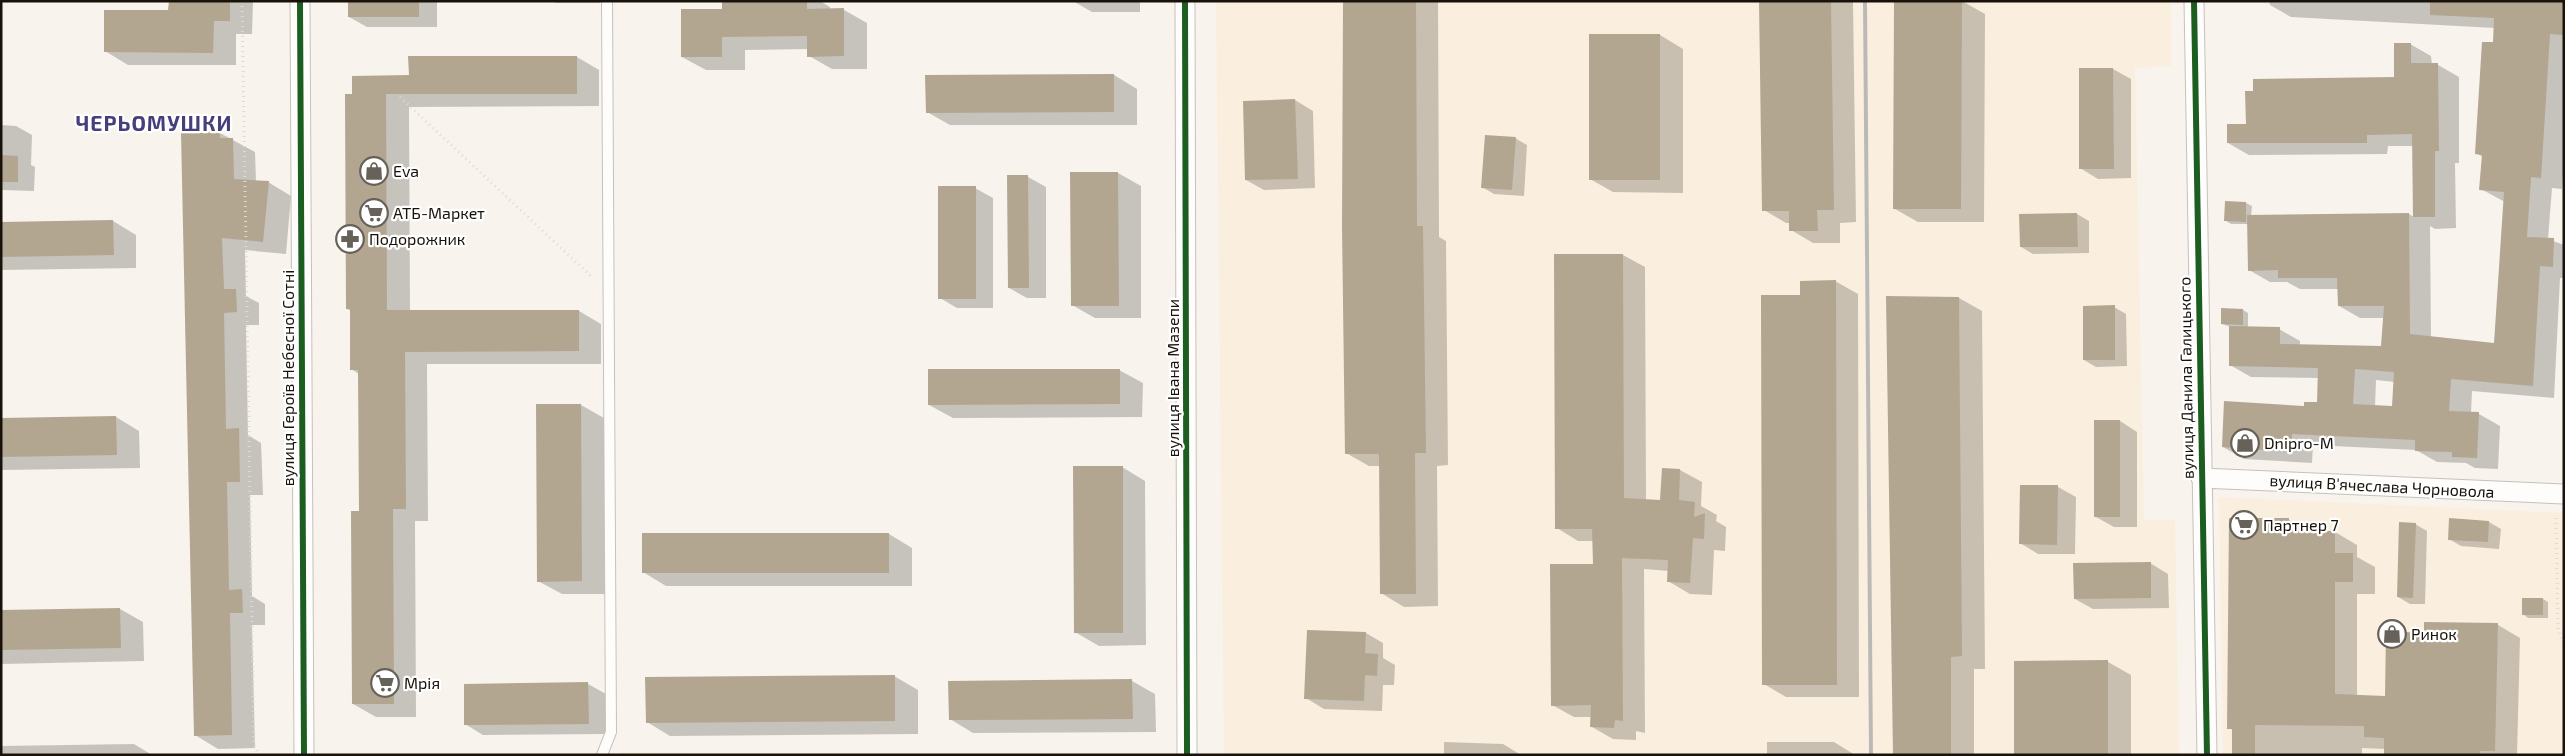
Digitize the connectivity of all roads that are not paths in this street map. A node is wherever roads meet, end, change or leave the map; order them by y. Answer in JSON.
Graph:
{"nodes":[{"id":1,"x":300,"y":1,"type":"edge"},
{"id":2,"x":607,"y":1,"type":"edge"},
{"id":3,"x":1185,"y":1,"type":"edge"},
{"id":4,"x":2194,"y":1,"type":"edge"},
{"id":5,"x":2201,"y":478,"type":"junction"},
{"id":6,"x":2564,"y":494,"type":"edge"},
{"id":7,"x":304,"y":755,"type":"edge"},
{"id":8,"x":602,"y":755,"type":"edge"},
{"id":9,"x":1187,"y":755,"type":"edge"},
{"id":10,"x":2207,"y":755,"type":"edge"}],
"edges":[{"from":1,"to":7,"type":"street","name":"вулиця Героїв Небесної Сотні"},
{"from":2,"to":8,"type":"lane"},
{"from":3,"to":9,"type":"street","name":"вулиця Івана Мазепи"},
{"from":4,"to":5,"type":"street","name":"вулиця Данила Галицького"},
{"from":5,"to":6,"type":"street","name":"вулиця В'ячеслава Чорновола"},
{"from":5,"to":10,"type":"street","name":"вулиця Данила Галицького"}]}
